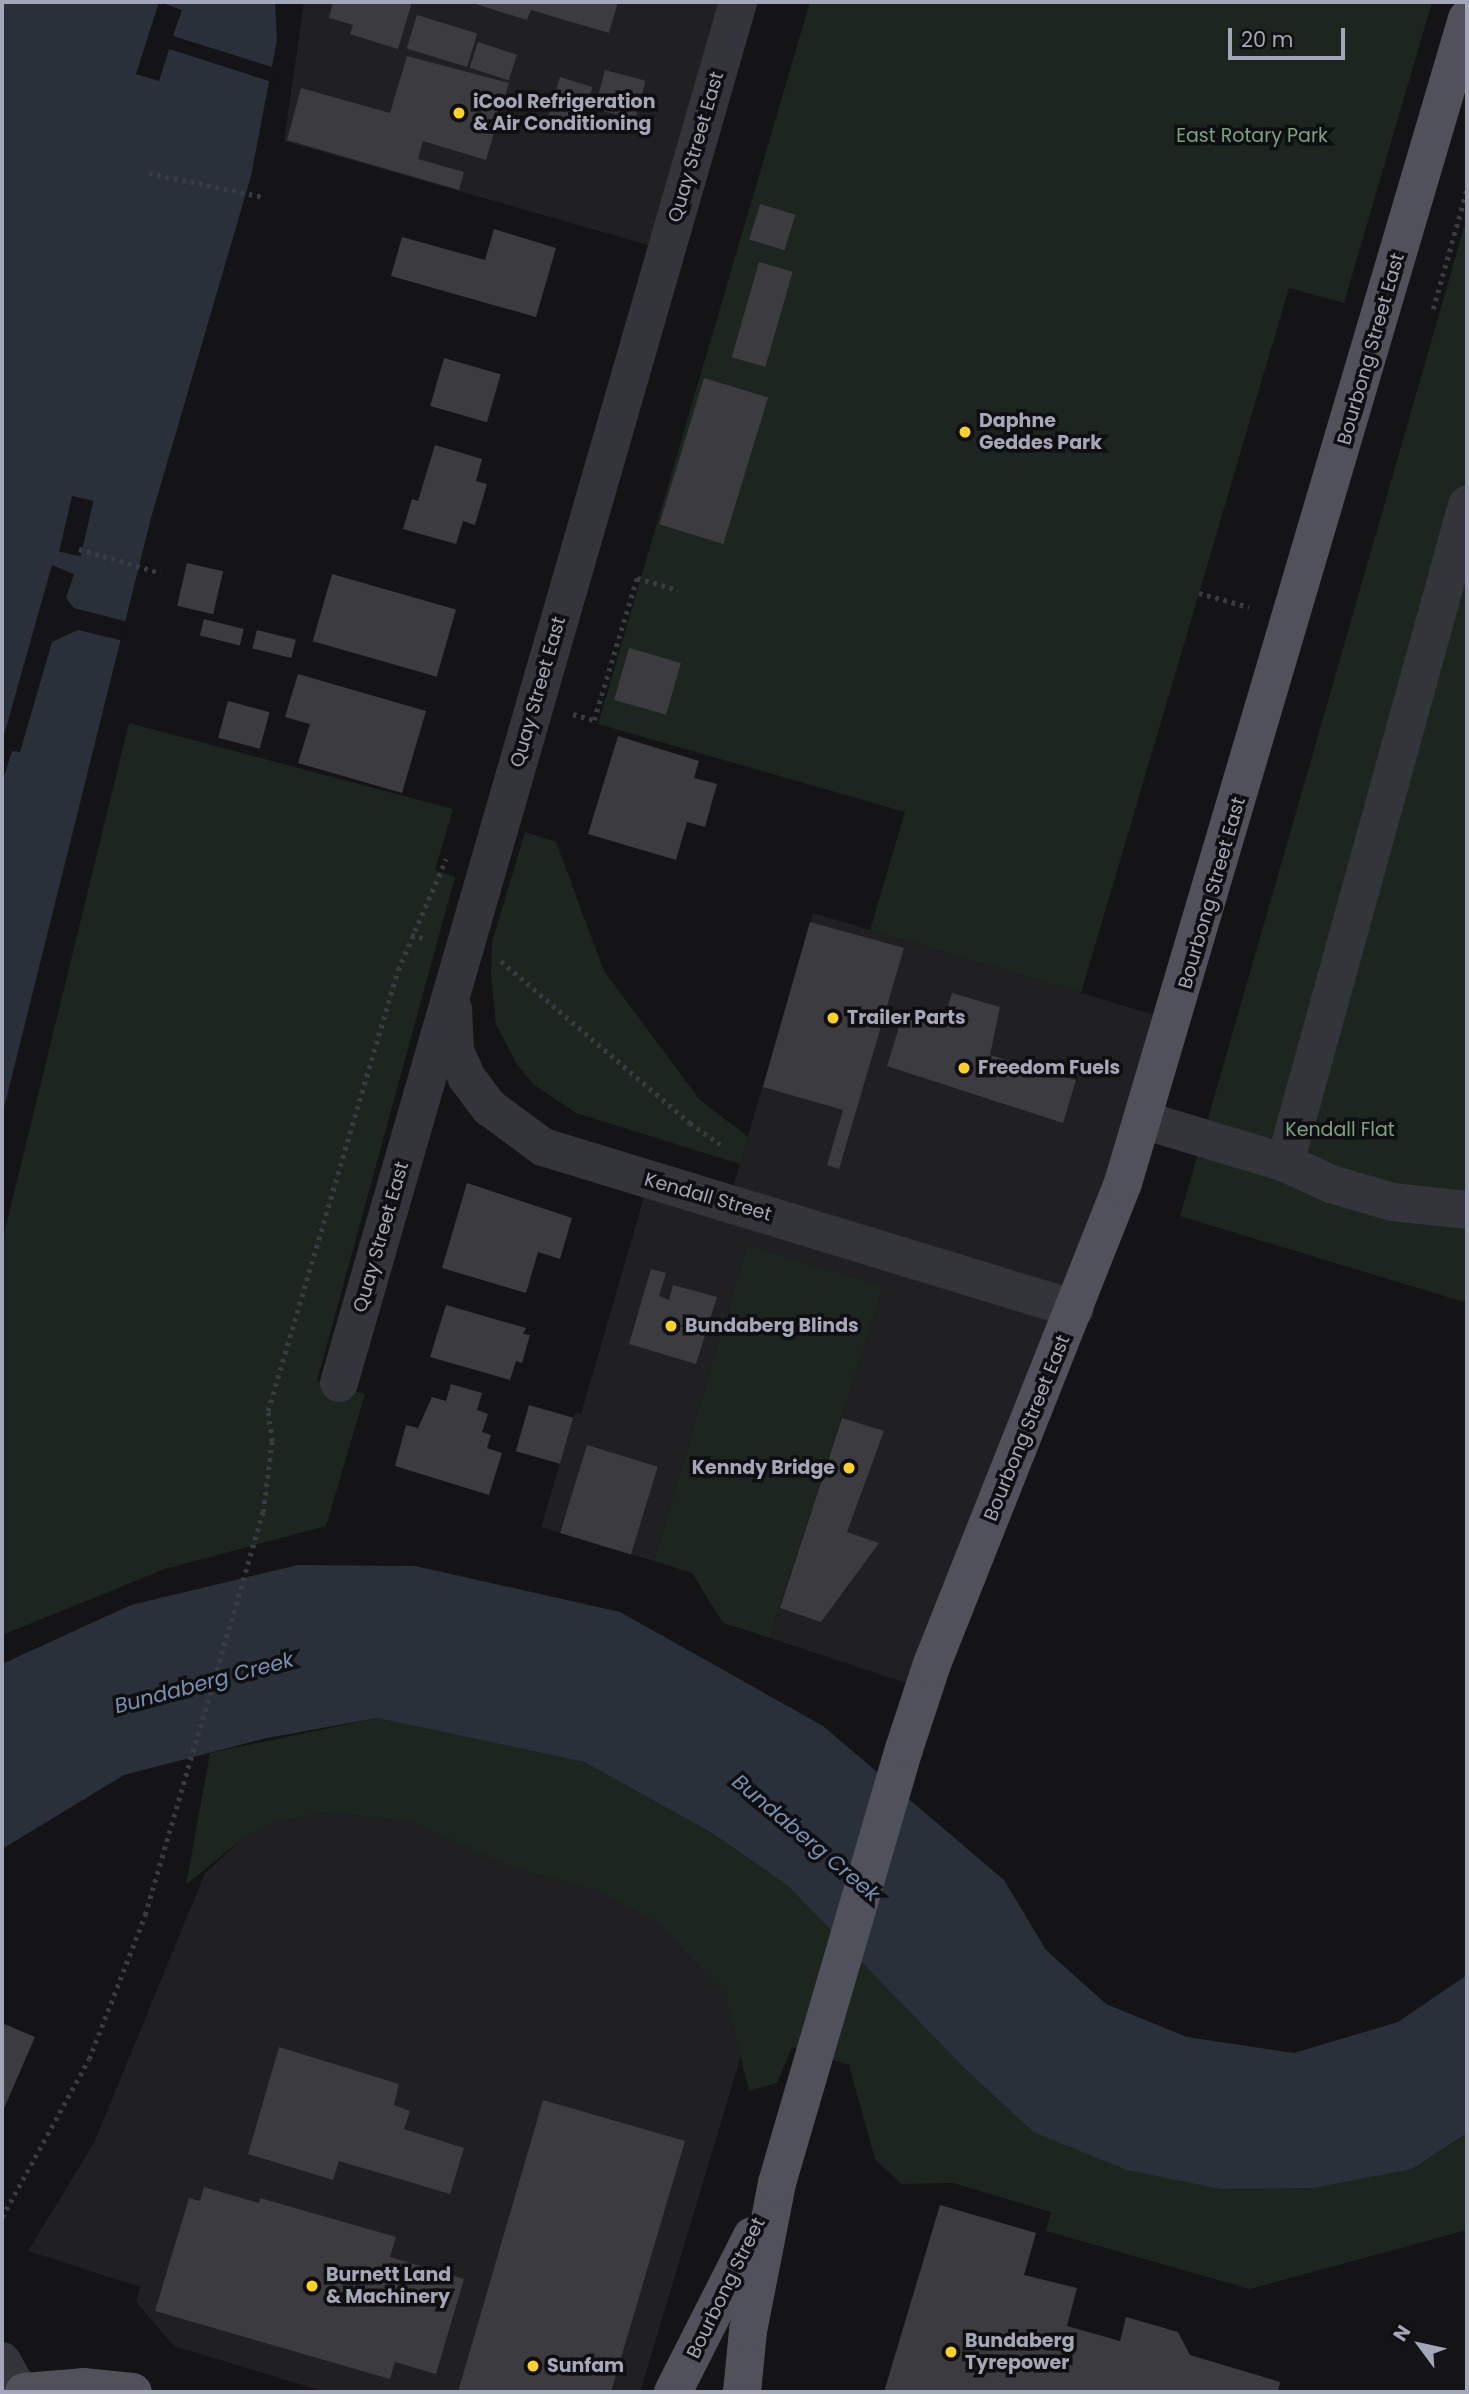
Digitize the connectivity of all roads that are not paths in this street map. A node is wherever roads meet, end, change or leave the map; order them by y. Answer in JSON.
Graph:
{"nodes":[{"id":1,"x":738,"y":2,"type":"edge"},
{"id":2,"x":1467,"y":19,"type":"edge"},
{"id":3,"x":1458,"y":92,"type":"edge"},
{"id":4,"x":1467,"y":505,"type":"edge"},
{"id":5,"x":474,"y":964,"type":"junction"},
{"id":6,"x":1143,"y":1120,"type":"junction"},
{"id":7,"x":1285,"y":1163,"type":"junction"},
{"id":8,"x":1467,"y":1210,"type":"edge"},
{"id":9,"x":1075,"y":1309,"type":"junction"},
{"id":10,"x":339,"y":1383,"type":"dead end"},
{"id":11,"x":815,"y":2053,"type":"joint"},
{"id":12,"x":776,"y":2183,"type":"junction"},
{"id":13,"x":2,"y":2361,"type":"edge"},
{"id":14,"x":21,"y":2392,"type":"edge"},
{"id":15,"x":133,"y":2392,"type":"edge"},
{"id":16,"x":673,"y":2392,"type":"edge"},
{"id":17,"x":742,"y":2392,"type":"edge"}],
"edges":[{"from":1,"to":5,"type":"street","name":"Quay Street East"},
{"from":2,"to":3,"type":"main road","name":"Bourbong Street East"},
{"from":3,"to":6,"type":"main road","name":"Bourbong Street East"},
{"from":4,"to":7,"type":"street"},
{"from":5,"to":9,"type":"street","name":"Kendall Street"},
{"from":5,"to":10,"type":"street","name":"Quay Street East"},
{"from":6,"to":7,"type":"street"},
{"from":6,"to":9,"type":"main road","name":"Bourbong Street East"},
{"from":7,"to":8,"type":"street"},
{"from":9,"to":11,"type":"main road","name":"Bourbong Street East"},
{"from":11,"to":12,"type":"main road","name":"Bourbong Street"},
{"from":12,"to":16,"type":"main road","name":"Bourbong Street"},
{"from":12,"to":17,"type":"main road","name":"Bourbong Street"},
{"from":13,"to":14,"type":"street"},
{"from":14,"to":15,"type":"main road"}]}
